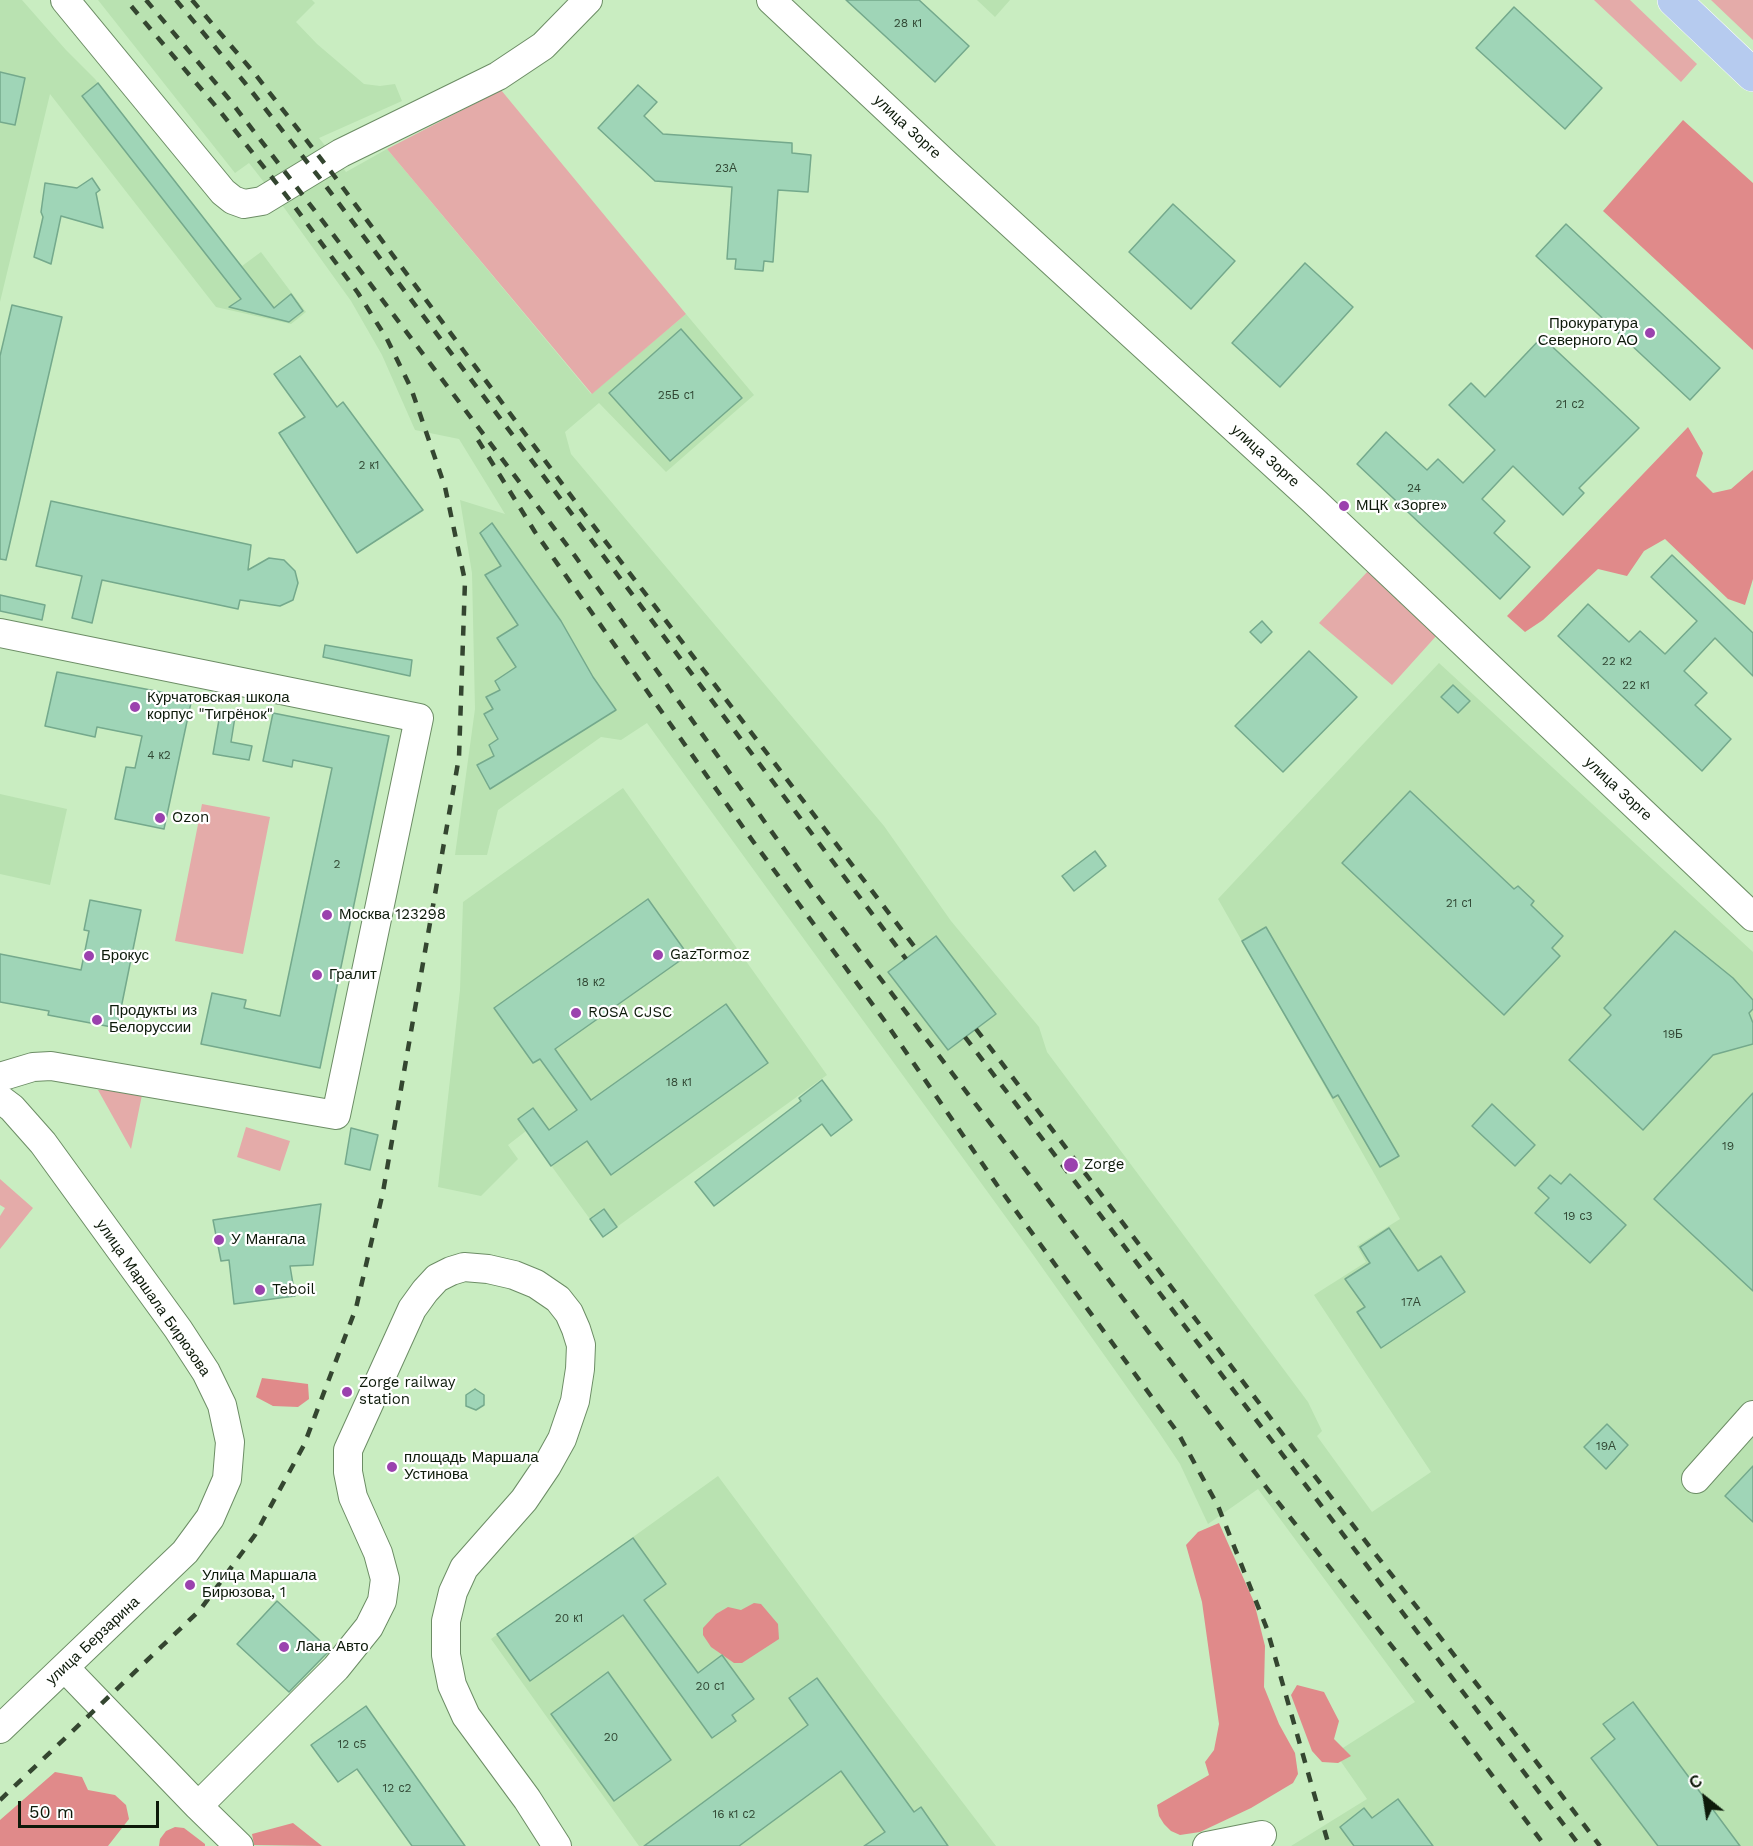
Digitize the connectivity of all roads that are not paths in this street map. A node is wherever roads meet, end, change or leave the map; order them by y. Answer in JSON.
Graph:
{"nodes":[{"id":1,"x":65,"y":0,"type":"edge"},
{"id":2,"x":588,"y":0,"type":"edge"},
{"id":3,"x":771,"y":0,"type":"edge"},
{"id":4,"x":1674,"y":0,"type":"edge"},
{"id":5,"x":1753,"y":75,"type":"edge"},
{"id":6,"x":0,"y":633,"type":"edge"},
{"id":7,"x":1753,"y":917,"type":"edge"},
{"id":8,"x":0,"y":1077,"type":"edge"},
{"id":9,"x":0,"y":1099,"type":"edge"},
{"id":10,"x":1753,"y":1415,"type":"edge"},
{"id":11,"x":1696,"y":1479,"type":"dead end"},
{"id":12,"x":185,"y":1552,"type":"joint"},
{"id":13,"x":65,"y":1668,"type":"junction"},
{"id":14,"x":0,"y":1729,"type":"edge"},
{"id":15,"x":198,"y":1806,"type":"junction"},
{"id":16,"x":1262,"y":1835,"type":"dead end"},
{"id":17,"x":239,"y":1846,"type":"edge"},
{"id":18,"x":557,"y":1846,"type":"edge"},
{"id":19,"x":1207,"y":1846,"type":"edge"}],
"edges":[{"from":1,"to":2,"type":"street"},
{"from":3,"to":7,"type":"street","name":"улица Зорге"},
{"from":4,"to":5,"type":"main road"},
{"from":6,"to":8,"type":"street"},
{"from":9,"to":12,"type":"street","name":"улица Маршала Бирюзова"},
{"from":10,"to":11,"type":"street"},
{"from":12,"to":13,"type":"street","name":"улица Берзарина"},
{"from":13,"to":14,"type":"street","name":"улица Берзарина"},
{"from":13,"to":15,"type":"street"},
{"from":15,"to":17,"type":"street"},
{"from":15,"to":18,"type":"street"},
{"from":16,"to":19,"type":"street"}]}
